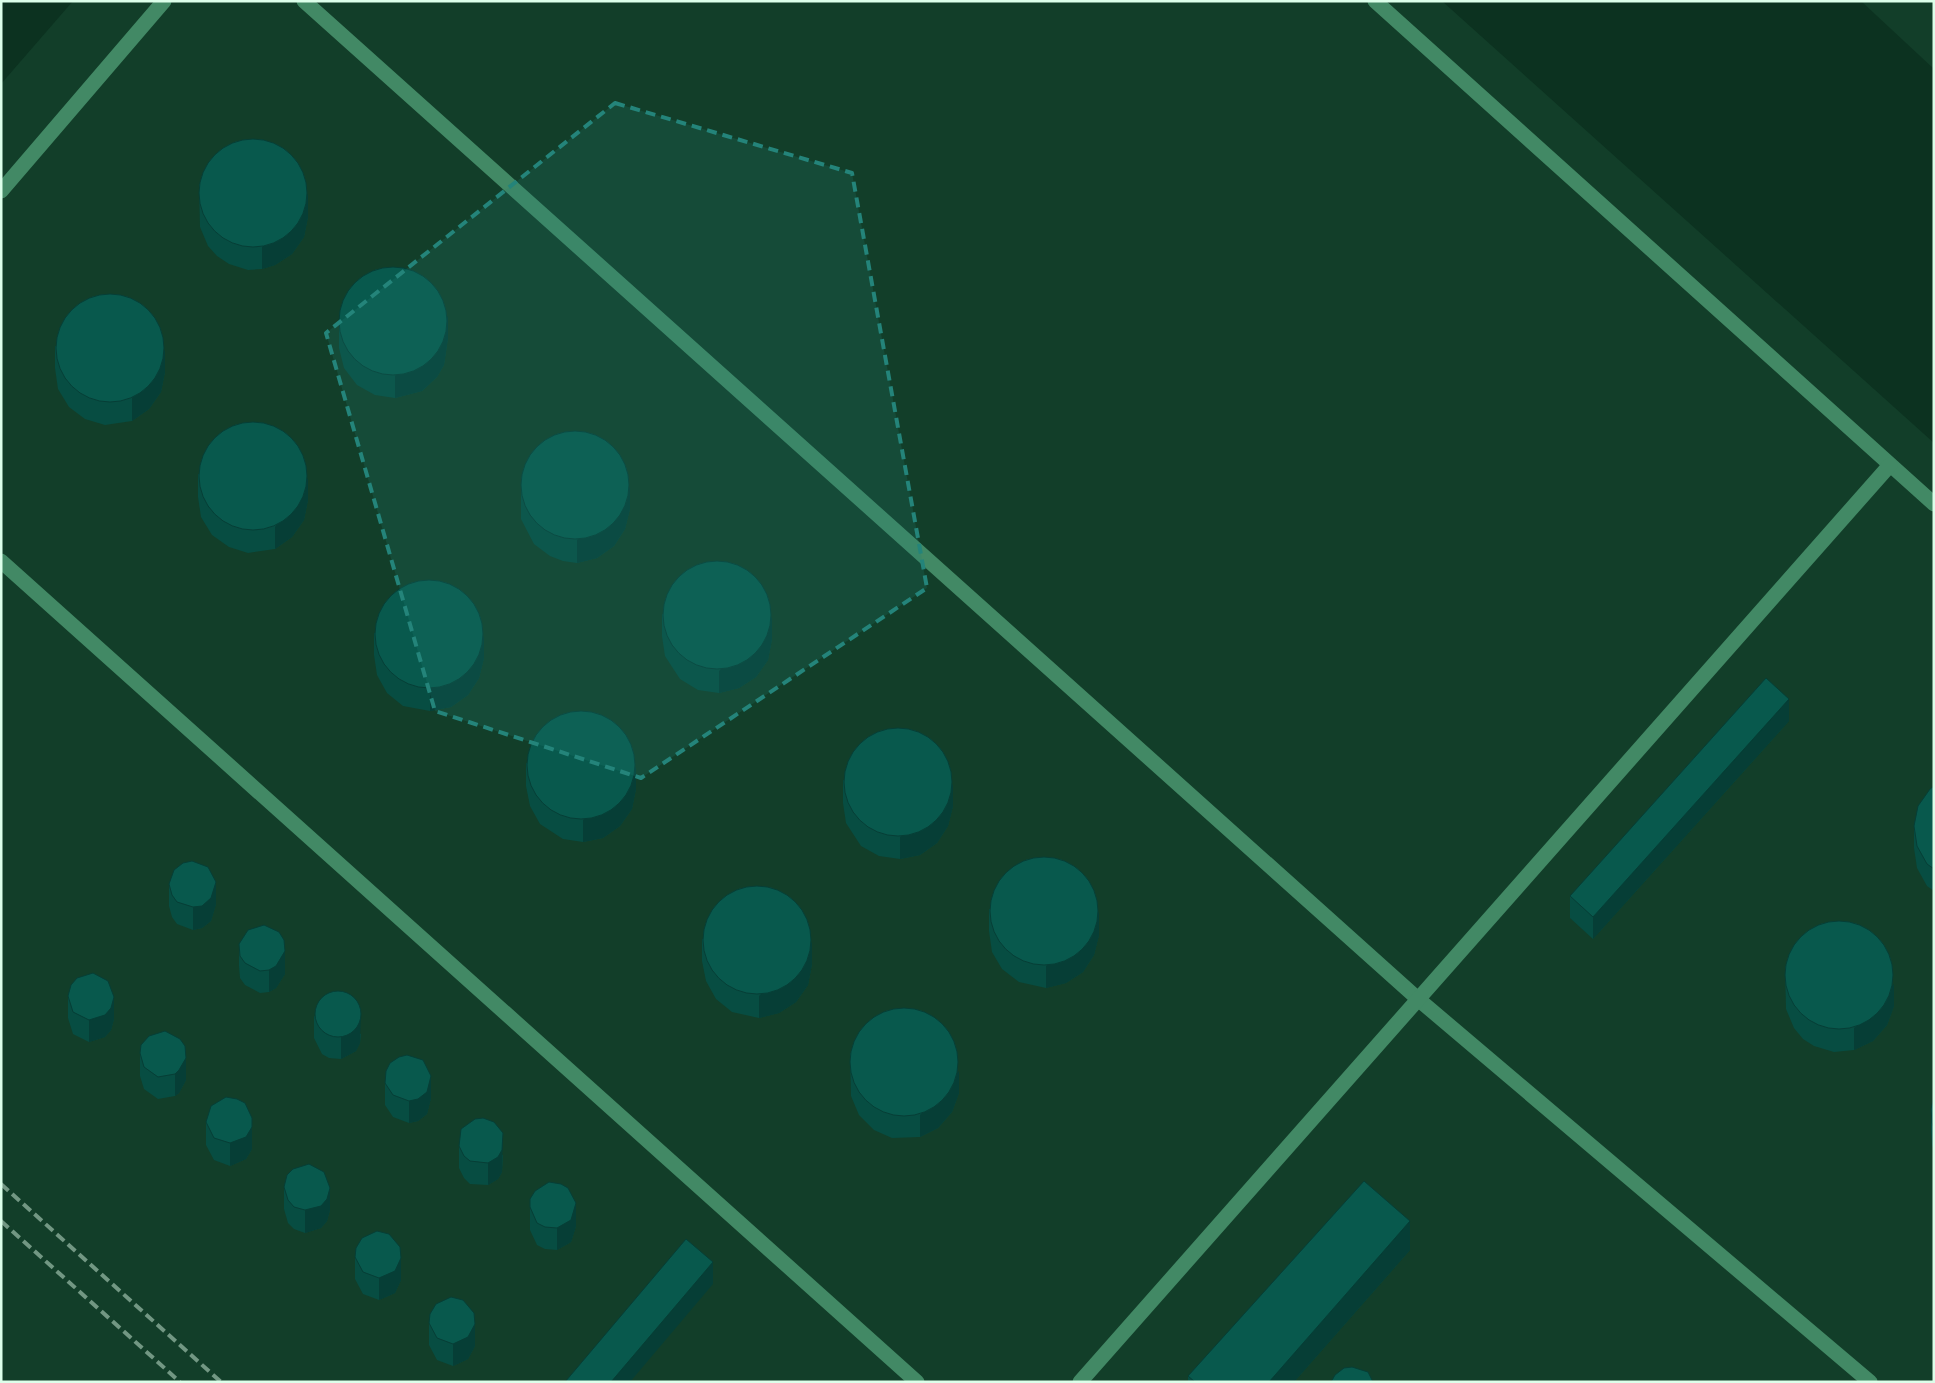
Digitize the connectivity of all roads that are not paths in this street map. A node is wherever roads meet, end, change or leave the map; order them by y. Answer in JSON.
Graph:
{"nodes":[{"id":1,"x":164,"y":1,"type":"edge"},
{"id":2,"x":304,"y":1,"type":"edge"},
{"id":3,"x":1375,"y":1,"type":"edge"},
{"id":4,"x":1,"y":191,"type":"edge"},
{"id":5,"x":1890,"y":465,"type":"junction"},
{"id":6,"x":1934,"y":504,"type":"edge"},
{"id":7,"x":1,"y":561,"type":"edge"},
{"id":8,"x":1418,"y":999,"type":"junction"},
{"id":9,"x":917,"y":1382,"type":"edge"},
{"id":10,"x":1080,"y":1382,"type":"edge"},
{"id":11,"x":1870,"y":1382,"type":"edge"}],
"edges":[{"from":1,"to":4,"type":"lane"},
{"from":2,"to":8,"type":"lane"},
{"from":3,"to":5,"type":"lane"},
{"from":5,"to":6,"type":"lane"},
{"from":5,"to":8,"type":"lane"},
{"from":7,"to":9,"type":"lane"},
{"from":8,"to":10,"type":"lane"},
{"from":8,"to":11,"type":"lane"}]}
